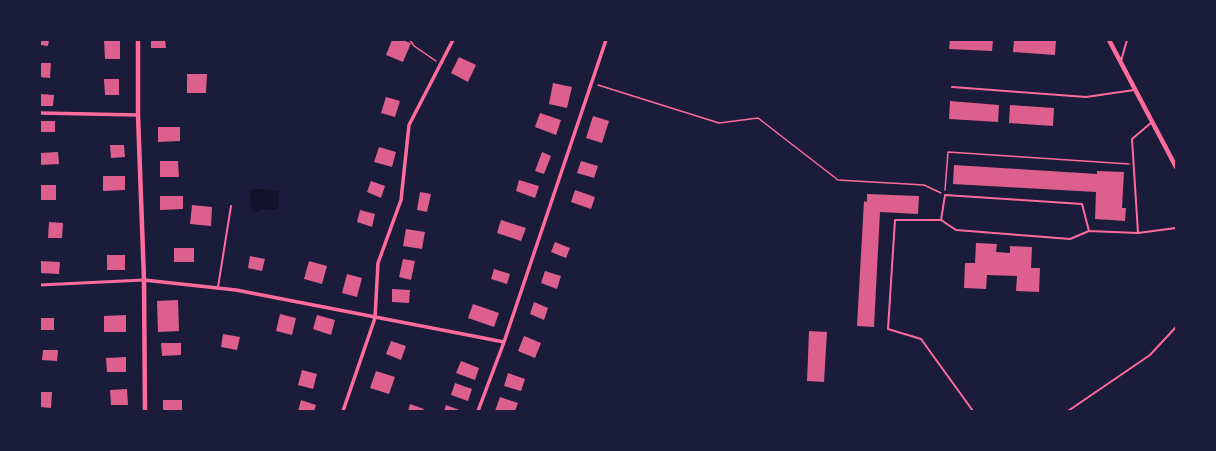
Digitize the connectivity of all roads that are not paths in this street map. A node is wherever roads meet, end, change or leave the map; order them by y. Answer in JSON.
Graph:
{"nodes":[{"id":1,"x":138,"y":40,"type":"edge"},
{"id":2,"x":452,"y":40,"type":"edge"},
{"id":3,"x":606,"y":40,"type":"edge"},
{"id":4,"x":1109,"y":40,"type":"edge"},
{"id":5,"x":1127,"y":40,"type":"edge"},
{"id":6,"x":1121,"y":62,"type":"junction"},
{"id":7,"x":952,"y":87,"type":"dead end"},
{"id":8,"x":1136,"y":90,"type":"junction"},
{"id":9,"x":40,"y":113,"type":"edge"},
{"id":10,"x":138,"y":115,"type":"junction"},
{"id":11,"x":1152,"y":122,"type":"junction"},
{"id":12,"x":1176,"y":167,"type":"edge"},
{"id":13,"x":231,"y":206,"type":"dead end"},
{"id":14,"x":941,"y":220,"type":"junction"},
{"id":15,"x":1176,"y":228,"type":"edge"},
{"id":16,"x":1089,"y":231,"type":"junction"},
{"id":17,"x":1138,"y":233,"type":"junction"},
{"id":18,"x":144,"y":280,"type":"junction"},
{"id":19,"x":40,"y":285,"type":"edge"},
{"id":20,"x":218,"y":288,"type":"junction"},
{"id":21,"x":375,"y":318,"type":"junction"},
{"id":22,"x":1176,"y":327,"type":"edge"},
{"id":23,"x":504,"y":342,"type":"junction"},
{"id":24,"x":145,"y":411,"type":"edge"},
{"id":25,"x":343,"y":411,"type":"edge"},
{"id":26,"x":478,"y":411,"type":"edge"},
{"id":27,"x":973,"y":411,"type":"edge"},
{"id":28,"x":1068,"y":411,"type":"edge"}],
"edges":[{"from":1,"to":10,"type":"street"},
{"from":2,"to":21,"type":"street"},
{"from":3,"to":23,"type":"street"},
{"from":4,"to":6,"type":"street"},
{"from":5,"to":6,"type":"lane"},
{"from":6,"to":8,"type":"street"},
{"from":7,"to":8,"type":"lane"},
{"from":8,"to":11,"type":"street"},
{"from":9,"to":10,"type":"street"},
{"from":10,"to":18,"type":"street"},
{"from":11,"to":12,"type":"street"},
{"from":11,"to":17,"type":"lane"},
{"from":13,"to":20,"type":"lane"},
{"from":14,"to":16,"type":"lane"},
{"from":14,"to":16,"type":"lane"},
{"from":14,"to":27,"type":"lane"},
{"from":15,"to":17,"type":"lane"},
{"from":16,"to":17,"type":"lane"},
{"from":18,"to":19,"type":"street"},
{"from":18,"to":20,"type":"street"},
{"from":18,"to":24,"type":"street"},
{"from":20,"to":21,"type":"street"},
{"from":21,"to":23,"type":"street"},
{"from":21,"to":25,"type":"street"},
{"from":22,"to":28,"type":"lane"},
{"from":23,"to":26,"type":"street"}]}
